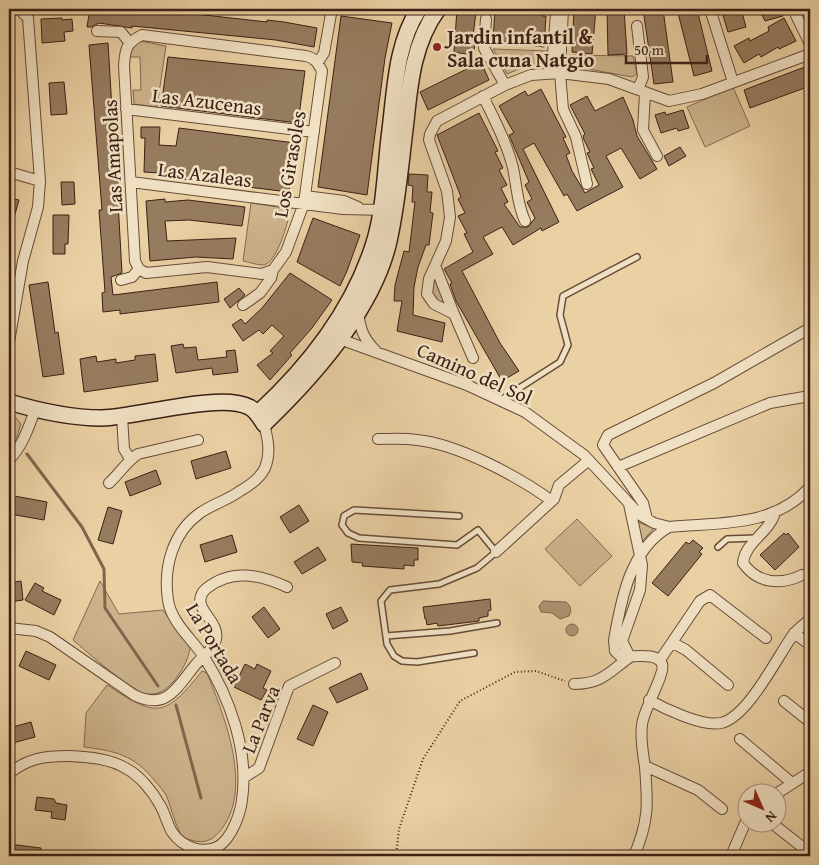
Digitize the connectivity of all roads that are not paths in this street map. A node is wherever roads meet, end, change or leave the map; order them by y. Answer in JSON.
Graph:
{"nodes":[{"id":1,"x":19,"y":9,"type":"edge"},
{"id":2,"x":420,"y":9,"type":"edge"},
{"id":3,"x":438,"y":9,"type":"edge"},
{"id":4,"x":558,"y":9,"type":"edge"},
{"id":5,"x":563,"y":9,"type":"edge"},
{"id":6,"x":710,"y":9,"type":"edge"},
{"id":7,"x":793,"y":9,"type":"edge"},
{"id":8,"x":331,"y":14,"type":"dead end"},
{"id":9,"x":486,"y":19,"type":"dead end"},
{"id":10,"x":637,"y":26,"type":"dead end"},
{"id":11,"x":98,"y":31,"type":"dead end"},
{"id":12,"x":129,"y":42,"type":"junction"},
{"id":13,"x":810,"y":44,"type":"edge"},
{"id":14,"x":810,"y":54,"type":"edge"},
{"id":15,"x":318,"y":62,"type":"junction"},
{"id":16,"x":560,"y":73,"type":"junction"},
{"id":17,"x":733,"y":82,"type":"junction"},
{"id":18,"x":506,"y":85,"type":"junction"},
{"id":19,"x":642,"y":91,"type":"junction"},
{"id":20,"x":483,"y":96,"type":"junction"},
{"id":21,"x":126,"y":109,"type":"junction"},
{"id":22,"x":314,"y":132,"type":"junction"},
{"id":23,"x":657,"y":156,"type":"dead end"},
{"id":24,"x":9,"y":172,"type":"edge"},
{"id":25,"x":40,"y":181,"type":"junction"},
{"id":26,"x":131,"y":182,"type":"junction"},
{"id":27,"x":586,"y":184,"type":"dead end"},
{"id":28,"x":810,"y":188,"type":"edge"},
{"id":29,"x":305,"y":200,"type":"junction"},
{"id":30,"x":810,"y":208,"type":"edge"},
{"id":31,"x":387,"y":211,"type":"junction"},
{"id":32,"x":525,"y":221,"type":"dead end"},
{"id":33,"x":637,"y":257,"type":"dead end"},
{"id":34,"x":436,"y":268,"type":"junction"},
{"id":35,"x":139,"y":269,"type":"junction"},
{"id":36,"x":273,"y":270,"type":"junction"},
{"id":37,"x":121,"y":280,"type":"dead end"},
{"id":38,"x":244,"y":305,"type":"dead end"},
{"id":39,"x":358,"y":311,"type":"junction"},
{"id":40,"x":454,"y":314,"type":"junction"},
{"id":41,"x":810,"y":328,"type":"edge"},
{"id":42,"x":333,"y":337,"type":"junction"},
{"id":43,"x":9,"y":342,"type":"edge"},
{"id":44,"x":376,"y":351,"type":"junction"},
{"id":45,"x":473,"y":358,"type":"dead end"},
{"id":46,"x":804,"y":397,"type":"dead end"},
{"id":47,"x":502,"y":399,"type":"junction"},
{"id":48,"x":9,"y":402,"type":"edge"},
{"id":49,"x":35,"y":410,"type":"junction"},
{"id":50,"x":122,"y":416,"type":"junction"},
{"id":51,"x":261,"y":419,"type":"junction"},
{"id":52,"x":378,"y":439,"type":"dead end"},
{"id":53,"x":198,"y":440,"type":"dead end"},
{"id":54,"x":130,"y":459,"type":"junction"},
{"id":55,"x":9,"y":460,"type":"edge"},
{"id":56,"x":589,"y":460,"type":"junction"},
{"id":57,"x":618,"y":467,"type":"junction"},
{"id":58,"x":108,"y":483,"type":"dead end"},
{"id":59,"x":810,"y":487,"type":"edge"},
{"id":60,"x":552,"y":501,"type":"junction"},
{"id":61,"x":629,"y":504,"type":"junction"},
{"id":62,"x":775,"y":513,"type":"junction"},
{"id":63,"x":459,"y":516,"type":"dead end"},
{"id":64,"x":647,"y":520,"type":"junction"},
{"id":65,"x":669,"y":527,"type":"junction"},
{"id":66,"x":757,"y":538,"type":"junction"},
{"id":67,"x":718,"y":547,"type":"dead end"},
{"id":68,"x":496,"y":552,"type":"junction"},
{"id":69,"x":639,"y":557,"type":"junction"},
{"id":70,"x":802,"y":574,"type":"dead end"},
{"id":71,"x":287,"y":587,"type":"dead end"},
{"id":72,"x":810,"y":619,"type":"edge"},
{"id":73,"x":497,"y":623,"type":"dead end"},
{"id":74,"x":9,"y":628,"type":"edge"},
{"id":75,"x":794,"y":633,"type":"junction"},
{"id":76,"x":386,"y":636,"type":"junction"},
{"id":77,"x":766,"y":638,"type":"dead end"},
{"id":78,"x":673,"y":643,"type":"junction"},
{"id":79,"x":810,"y":646,"type":"edge"},
{"id":80,"x":474,"y":653,"type":"dead end"},
{"id":81,"x":203,"y":656,"type":"junction"},
{"id":82,"x":630,"y":657,"type":"junction"},
{"id":83,"x":660,"y":660,"type":"junction"},
{"id":84,"x":335,"y":663,"type":"dead end"},
{"id":85,"x":574,"y":684,"type":"road end"},
{"id":86,"x":728,"y":685,"type":"dead end"},
{"id":87,"x":649,"y":700,"type":"junction"},
{"id":88,"x":784,"y":700,"type":"dead end"},
{"id":89,"x":810,"y":722,"type":"edge"},
{"id":90,"x":740,"y":739,"type":"dead end"},
{"id":91,"x":645,"y":766,"type":"junction"},
{"id":92,"x":810,"y":772,"type":"edge"},
{"id":93,"x":9,"y":774,"type":"edge"},
{"id":94,"x":245,"y":778,"type":"junction"},
{"id":95,"x":792,"y":783,"type":"junction"},
{"id":96,"x":786,"y":787,"type":"edge"},
{"id":97,"x":722,"y":809,"type":"dead end"},
{"id":98,"x":741,"y":832,"type":"edge"},
{"id":99,"x":783,"y":832,"type":"edge"},
{"id":100,"x":810,"y":853,"type":"edge"},
{"id":101,"x":634,"y":856,"type":"edge"},
{"id":102,"x":731,"y":856,"type":"edge"}],
"edges":[{"from":1,"to":25,"type":"street"},
{"from":2,"to":31,"type":"street"},
{"from":3,"to":31,"type":"street"},
{"from":4,"to":16,"type":"street"},
{"from":5,"to":16,"type":"street"},
{"from":6,"to":17,"type":"street"},
{"from":7,"to":13,"type":"street"},
{"from":8,"to":15,"type":"street","name":"Los Girasoles"},
{"from":9,"to":18,"type":"street"},
{"from":10,"to":19,"type":"street"},
{"from":11,"to":12,"type":"street"},
{"from":12,"to":15,"type":"street"},
{"from":12,"to":21,"type":"street","name":"Las Amapolas"},
{"from":14,"to":17,"type":"street"},
{"from":15,"to":22,"type":"street","name":"Los Girasoles"},
{"from":16,"to":18,"type":"street"},
{"from":16,"to":19,"type":"street"},
{"from":16,"to":27,"type":"street"},
{"from":17,"to":19,"type":"street"},
{"from":18,"to":20,"type":"street"},
{"from":19,"to":23,"type":"street"},
{"from":20,"to":32,"type":"street"},
{"from":20,"to":34,"type":"street"},
{"from":21,"to":22,"type":"street","name":"Las Azucenas"},
{"from":21,"to":26,"type":"street","name":"Las Amapolas"},
{"from":22,"to":29,"type":"street","name":"Los Girasoles"},
{"from":24,"to":25,"type":"street"},
{"from":25,"to":43,"type":"street"},
{"from":26,"to":29,"type":"street","name":"Las Azaleas"},
{"from":26,"to":35,"type":"street","name":"Las Amapolas"},
{"from":28,"to":30,"type":"lane"},
{"from":29,"to":31,"type":"street","name":"Las Azaleas"},
{"from":29,"to":36,"type":"street","name":"Los Girasoles"},
{"from":31,"to":39,"type":"street"},
{"from":31,"to":42,"type":"street"},
{"from":33,"to":47,"type":"lane"},
{"from":34,"to":40,"type":"street"},
{"from":34,"to":40,"type":"street"},
{"from":35,"to":36,"type":"street"},
{"from":35,"to":37,"type":"street"},
{"from":36,"to":38,"type":"street","name":"Los Girasoles"},
{"from":39,"to":42,"type":"street"},
{"from":39,"to":44,"type":"street"},
{"from":40,"to":45,"type":"street"},
{"from":41,"to":57,"type":"street"},
{"from":42,"to":44,"type":"street","name":"Camino del Sol"},
{"from":42,"to":51,"type":"street"},
{"from":44,"to":47,"type":"street","name":"Camino del Sol"},
{"from":46,"to":57,"type":"street"},
{"from":47,"to":56,"type":"street","name":"Camino del Sol"},
{"from":48,"to":49,"type":"street"},
{"from":49,"to":50,"type":"street"},
{"from":49,"to":55,"type":"street"},
{"from":50,"to":51,"type":"street"},
{"from":50,"to":54,"type":"street"},
{"from":51,"to":81,"type":"street","name":"La Portada"},
{"from":52,"to":60,"type":"street"},
{"from":53,"to":54,"type":"street"},
{"from":54,"to":58,"type":"street"},
{"from":56,"to":60,"type":"street"},
{"from":56,"to":61,"type":"street","name":"Camino del Sol"},
{"from":57,"to":64,"type":"street"},
{"from":59,"to":62,"type":"street","name":"Camino del Sol"},
{"from":60,"to":68,"type":"street"},
{"from":61,"to":64,"type":"street","name":"Camino del Sol"},
{"from":61,"to":69,"type":"street"},
{"from":62,"to":65,"type":"street","name":"Camino del Sol"},
{"from":62,"to":66,"type":"street"},
{"from":63,"to":68,"type":"lane"},
{"from":64,"to":65,"type":"street","name":"Camino del Sol"},
{"from":65,"to":69,"type":"street"},
{"from":66,"to":67,"type":"lane"},
{"from":66,"to":70,"type":"street"},
{"from":68,"to":76,"type":"lane"},
{"from":69,"to":82,"type":"street"},
{"from":71,"to":81,"type":"street"},
{"from":72,"to":75,"type":"street"},
{"from":73,"to":76,"type":"lane"},
{"from":74,"to":81,"type":"street"},
{"from":75,"to":79,"type":"street"},
{"from":75,"to":87,"type":"street"},
{"from":76,"to":80,"type":"lane"},
{"from":77,"to":78,"type":"street"},
{"from":78,"to":83,"type":"street"},
{"from":78,"to":86,"type":"street"},
{"from":81,"to":94,"type":"street","name":"La Portada"},
{"from":82,"to":83,"type":"street"},
{"from":82,"to":85,"type":"street"},
{"from":83,"to":87,"type":"street"},
{"from":84,"to":94,"type":"street","name":"La Parva"},
{"from":87,"to":91,"type":"street"},
{"from":88,"to":89,"type":"street"},
{"from":90,"to":95,"type":"street"},
{"from":91,"to":97,"type":"street"},
{"from":91,"to":101,"type":"street"},
{"from":92,"to":95,"type":"street"},
{"from":93,"to":94,"type":"street","name":"La Portada"},
{"from":95,"to":96,"type":"street"},
{"from":98,"to":102,"type":"street"},
{"from":99,"to":100,"type":"street"}]}
